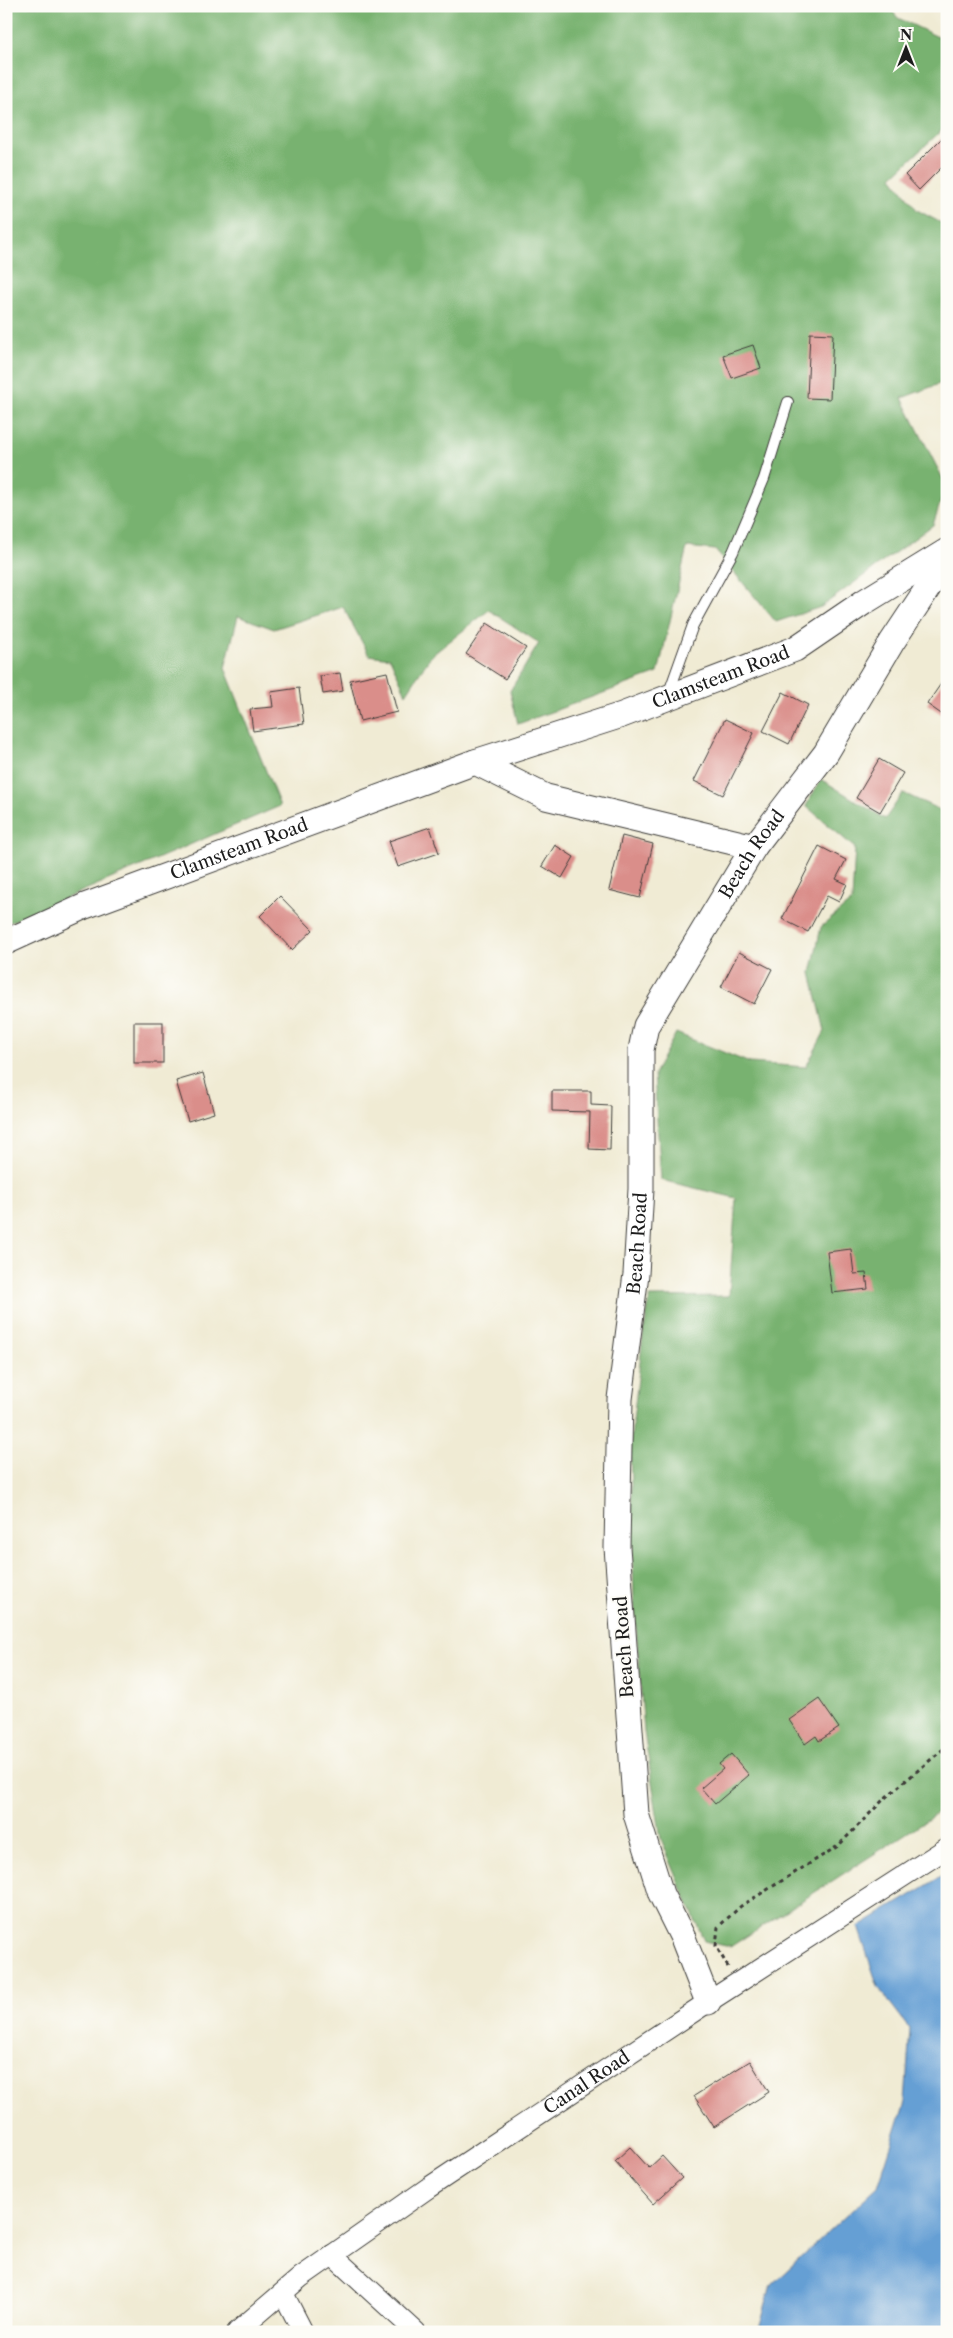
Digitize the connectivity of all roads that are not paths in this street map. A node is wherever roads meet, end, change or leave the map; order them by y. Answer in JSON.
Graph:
{"nodes":[{"id":1,"x":788,"y":402,"type":"dead end"},
{"id":2,"x":947,"y":551,"type":"edge"},
{"id":3,"x":947,"y":559,"type":"edge"},
{"id":4,"x":667,"y":698,"type":"junction"},
{"id":5,"x":475,"y":762,"type":"junction"},
{"id":6,"x":754,"y":847,"type":"junction"},
{"id":7,"x":6,"y":942,"type":"edge"},
{"id":8,"x":947,"y":1848,"type":"edge"},
{"id":9,"x":708,"y":2002,"type":"junction"},
{"id":10,"x":332,"y":2255,"type":"junction"},
{"id":11,"x":283,"y":2293,"type":"junction"},
{"id":12,"x":237,"y":2332,"type":"edge"},
{"id":13,"x":304,"y":2332,"type":"edge"},
{"id":14,"x":416,"y":2332,"type":"edge"}],
"edges":[{"from":1,"to":4,"type":"lane"},
{"from":2,"to":4,"type":"street","name":"Clamsteam Road"},
{"from":3,"to":6,"type":"street","name":"Beach Road"},
{"from":4,"to":5,"type":"street","name":"Clamsteam Road"},
{"from":5,"to":6,"type":"street"},
{"from":5,"to":7,"type":"street","name":"Clamsteam Road"},
{"from":6,"to":9,"type":"street","name":"Beach Road"},
{"from":8,"to":9,"type":"street","name":"Canal Road"},
{"from":9,"to":10,"type":"street","name":"Canal Road"},
{"from":10,"to":11,"type":"street","name":"Canal Road"},
{"from":10,"to":14,"type":"street"},
{"from":11,"to":12,"type":"street","name":"Canal Road"},
{"from":11,"to":13,"type":"street"}]}
